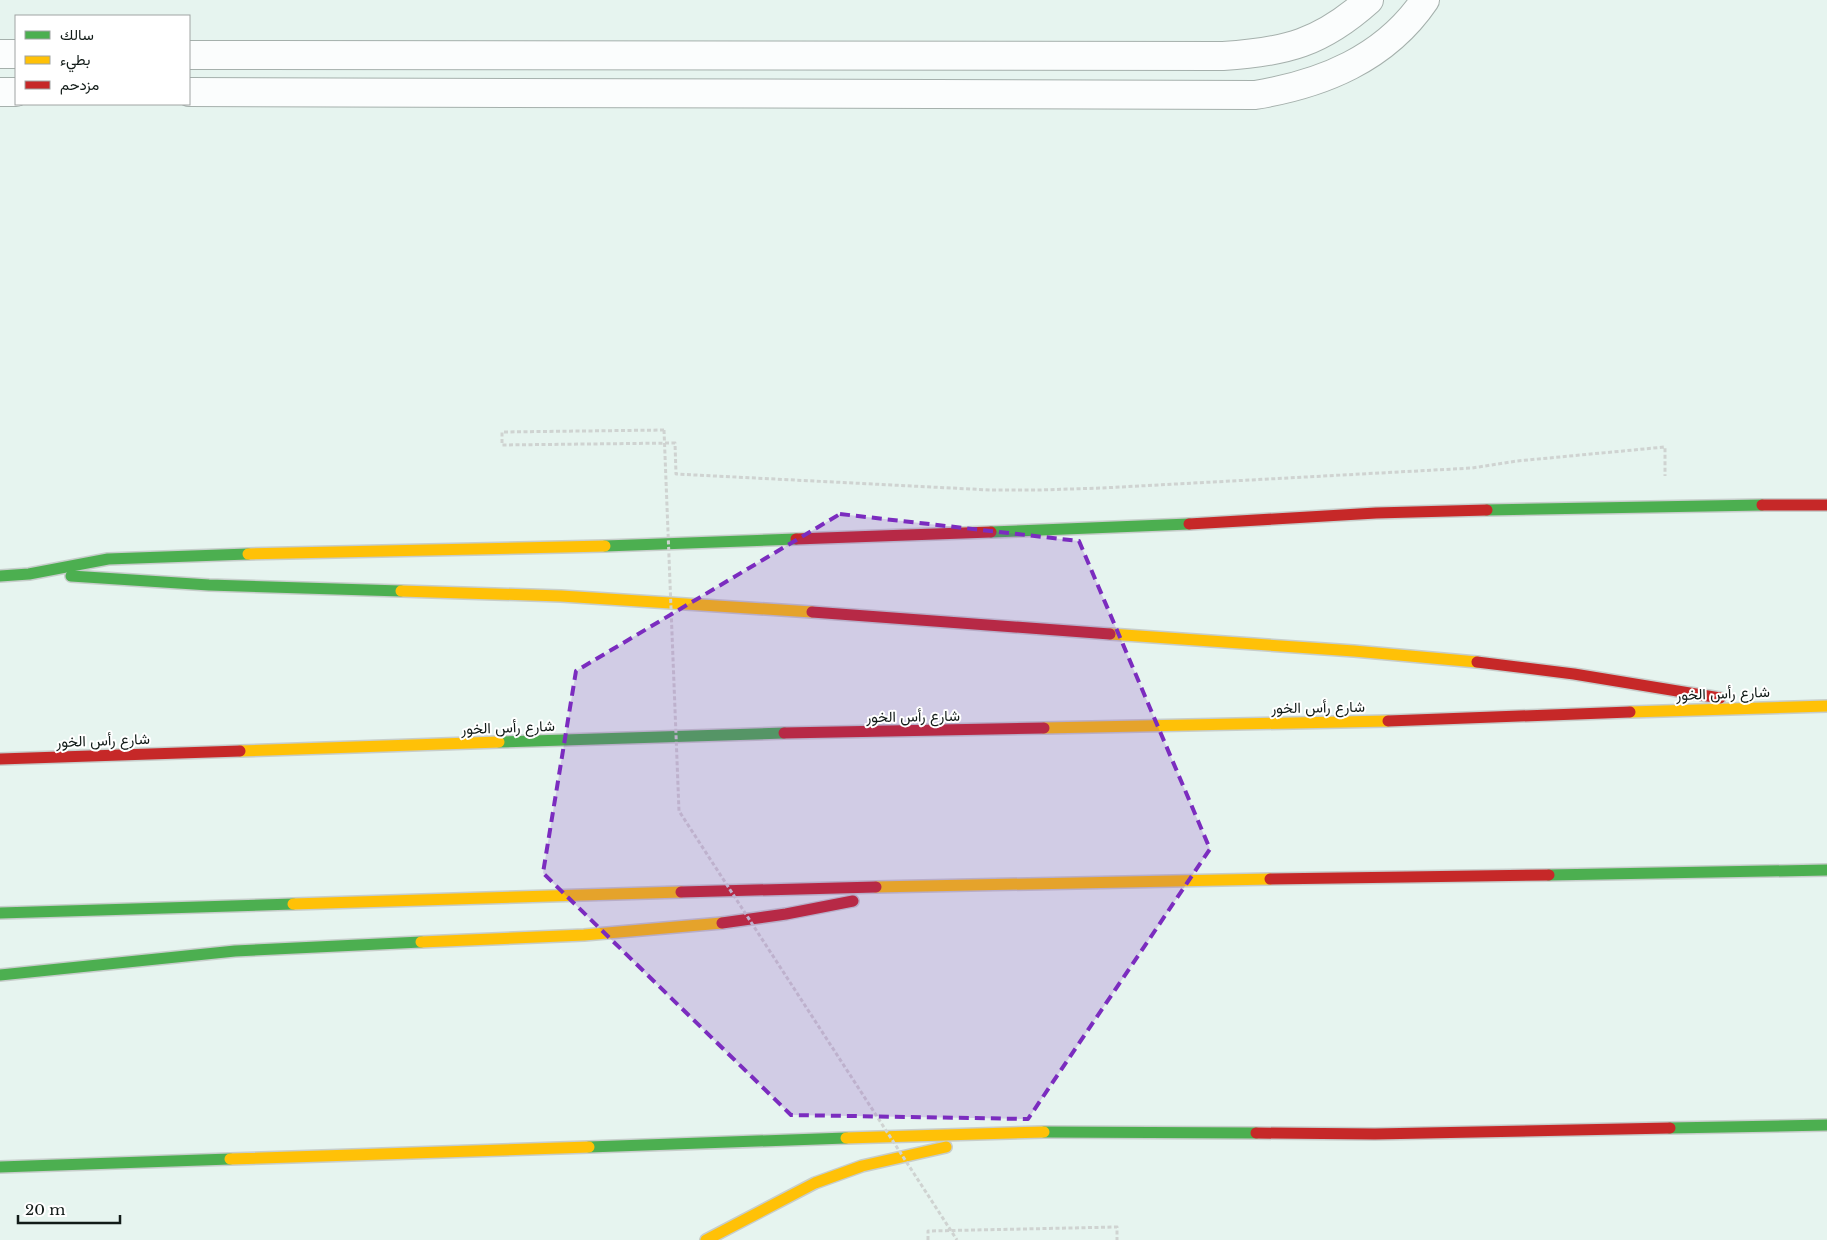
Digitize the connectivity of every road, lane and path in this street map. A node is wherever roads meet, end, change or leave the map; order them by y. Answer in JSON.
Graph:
{"nodes":[{"id":1,"x":1369,"y":0,"type":"edge"},
{"id":2,"x":1425,"y":0,"type":"edge"},
{"id":3,"x":0,"y":54,"type":"edge"},
{"id":4,"x":15,"y":54,"type":"edge"},
{"id":5,"x":190,"y":55,"type":"edge"},
{"id":6,"x":0,"y":92,"type":"edge"},
{"id":7,"x":15,"y":92,"type":"edge"},
{"id":8,"x":190,"y":92,"type":"edge"},
{"id":9,"x":1827,"y":505,"type":"edge"},
{"id":10,"x":1664,"y":506,"type":"junction"},
{"id":11,"x":29,"y":574,"type":"junction"},
{"id":12,"x":0,"y":576,"type":"edge"},
{"id":13,"x":1827,"y":706,"type":"edge"},
{"id":14,"x":1755,"y":707,"type":"junction"},
{"id":15,"x":0,"y":759,"type":"edge"},
{"id":16,"x":1827,"y":870,"type":"edge"},
{"id":17,"x":926,"y":885,"type":"junction"},
{"id":18,"x":0,"y":913,"type":"edge"},
{"id":19,"x":0,"y":975,"type":"edge"},
{"id":20,"x":1827,"y":1125,"type":"edge"},
{"id":21,"x":1016,"y":1132,"type":"junction"},
{"id":22,"x":0,"y":1167,"type":"edge"},
{"id":23,"x":706,"y":1240,"type":"edge"},
{"id":24,"x":928,"y":1240,"type":"edge"},
{"id":25,"x":957,"y":1240,"type":"edge"},
{"id":26,"x":1117,"y":1240,"type":"edge"}],
"edges":[{"from":1,"to":5,"type":"street"},
{"from":2,"to":8,"type":"street"},
{"from":3,"to":4,"type":"street"},
{"from":6,"to":7,"type":"street"},
{"from":9,"to":10,"type":"highway"},
{"from":10,"to":11,"type":"highway"},
{"from":10,"to":25,"type":"path","bridge":true},
{"from":11,"to":12,"type":"highway"},
{"from":11,"to":14,"type":"highway"},
{"from":13,"to":14,"type":"highway","name":"شارع رأس الخور"},
{"from":14,"to":15,"type":"highway","name":"شارع رأس الخور"},
{"from":16,"to":17,"type":"highway"},
{"from":17,"to":18,"type":"highway"},
{"from":17,"to":19,"type":"highway"},
{"from":20,"to":21,"type":"highway"},
{"from":21,"to":22,"type":"highway"},
{"from":21,"to":23,"type":"highway"},
{"from":24,"to":26,"type":"path"}]}
